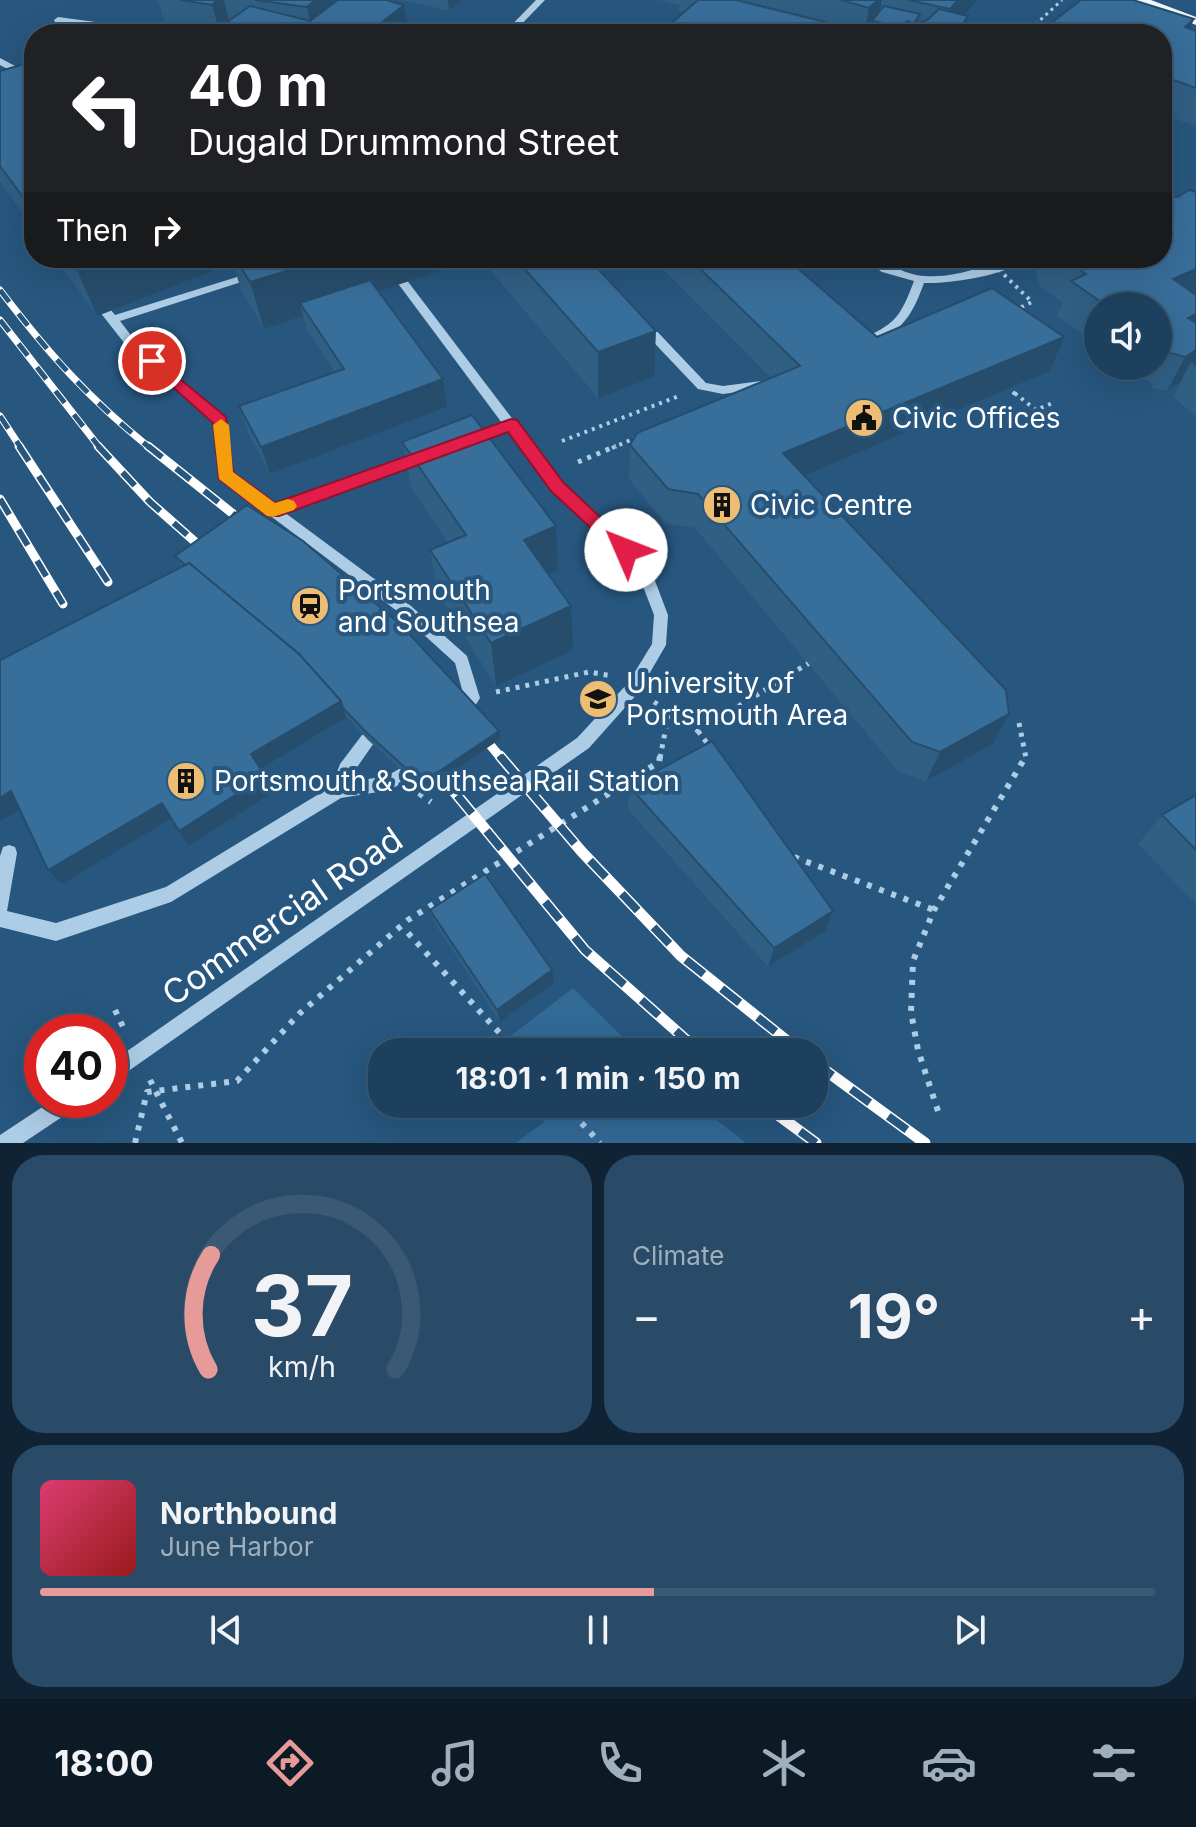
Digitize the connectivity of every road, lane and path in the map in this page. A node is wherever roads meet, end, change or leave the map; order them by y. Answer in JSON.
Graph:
{"nodes":[{"id":1,"x":541,"y":0,"type":"edge"},
{"id":2,"x":1062,"y":0,"type":"edge"},
{"id":3,"x":1140,"y":0,"type":"edge"},
{"id":4,"x":1124,"y":5,"type":"edge"},
{"id":5,"x":58,"y":20,"type":"dead end"},
{"id":6,"x":1196,"y":21,"type":"edge"},
{"id":7,"x":85,"y":24,"type":"edge"},
{"id":8,"x":517,"y":24,"type":"edge"},
{"id":9,"x":1036,"y":24,"type":"edge"},
{"id":10,"x":1196,"y":32,"type":"edge"},
{"id":11,"x":0,"y":61,"type":"edge"},
{"id":12,"x":24,"y":74,"type":"edge"},
{"id":13,"x":1172,"y":196,"type":"edge"},
{"id":14,"x":1183,"y":203,"type":"edge"},
{"id":15,"x":392,"y":268,"type":"edge"},
{"id":16,"x":884,"y":268,"type":"edge"},
{"id":17,"x":993,"y":268,"type":"edge"},
{"id":18,"x":997,"y":268,"type":"edge"},
{"id":19,"x":263,"y":272,"type":"edge"},
{"id":20,"x":87,"y":280,"type":"edge"},
{"id":21,"x":920,"y":280,"type":"junction"},
{"id":22,"x":630,"y":311,"type":"edge"},
{"id":23,"x":1004,"y":315,"type":"edge"},
{"id":24,"x":112,"y":320,"type":"junction"},
{"id":25,"x":845,"y":350,"type":"edge"},
{"id":26,"x":773,"y":380,"type":"edge"},
{"id":27,"x":702,"y":386,"type":"junction"},
{"id":28,"x":1015,"y":394,"type":"dead end"},
{"id":29,"x":1055,"y":402,"type":"dead end"},
{"id":30,"x":511,"y":424,"type":"junction"},
{"id":31,"x":644,"y":434,"type":"edge"},
{"id":32,"x":562,"y":441,"type":"dead end"},
{"id":33,"x":452,"y":446,"type":"edge"},
{"id":34,"x":437,"y":452,"type":"edge"},
{"id":35,"x":578,"y":462,"type":"dead end"},
{"id":36,"x":273,"y":511,"type":"junction"},
{"id":37,"x":809,"y":663,"type":"dead end"},
{"id":38,"x":611,"y":675,"type":"dead end"},
{"id":39,"x":633,"y":688,"type":"junction"},
{"id":40,"x":470,"y":701,"type":"joint"},
{"id":41,"x":669,"y":712,"type":"junction"},
{"id":42,"x":1019,"y":723,"type":"dead end"},
{"id":43,"x":698,"y":731,"type":"junction"},
{"id":44,"x":368,"y":740,"type":"edge"},
{"id":45,"x":716,"y":754,"type":"edge"},
{"id":46,"x":404,"y":773,"type":"edge"},
{"id":47,"x":338,"y":791,"type":"junction"},
{"id":48,"x":787,"y":847,"type":"edge"},
{"id":49,"x":9,"y":853,"type":"dead end"},
{"id":50,"x":0,"y":907,"type":"edge"},
{"id":51,"x":934,"y":910,"type":"junction"},
{"id":52,"x":0,"y":918,"type":"edge"},
{"id":53,"x":408,"y":933,"type":"dead end"},
{"id":54,"x":504,"y":1038,"type":"edge"},
{"id":55,"x":128,"y":1062,"type":"edge"},
{"id":56,"x":938,"y":1111,"type":"dead end"},
{"id":57,"x":40,"y":1118,"type":"edge"},
{"id":58,"x":577,"y":1118,"type":"edge"},
{"id":59,"x":6,"y":1138,"type":"edge"},
{"id":60,"x":135,"y":1143,"type":"edge"},
{"id":61,"x":600,"y":1143,"type":"edge"}],
"edges":[{"from":1,"to":8,"type":"street"},
{"from":2,"to":9,"type":"path"},
{"from":3,"to":6,"type":"main road"},
{"from":4,"to":10,"type":"main road"},
{"from":5,"to":7,"type":"street"},
{"from":11,"to":12,"type":"street"},
{"from":13,"to":14,"type":"path"},
{"from":15,"to":30,"type":"street","name":"Commercial Road"},
{"from":16,"to":21,"type":"street"},
{"from":17,"to":21,"type":"street"},
{"from":18,"to":23,"type":"path","bridge":true},
{"from":19,"to":24,"type":"street"},
{"from":20,"to":24,"type":"street"},
{"from":21,"to":25,"type":"street"},
{"from":22,"to":27,"type":"street"},
{"from":24,"to":36,"type":"street"},
{"from":26,"to":27,"type":"street"},
{"from":27,"to":32,"type":"path"},
{"from":28,"to":29,"type":"path"},
{"from":30,"to":33,"type":"street"},
{"from":30,"to":39,"type":"street","name":"Commercial Road"},
{"from":31,"to":35,"type":"path","bridge":true},
{"from":34,"to":36,"type":"street"},
{"from":36,"to":40,"type":"street"},
{"from":37,"to":43,"type":"path"},
{"from":38,"to":40,"type":"path"},
{"from":39,"to":41,"type":"path"},
{"from":39,"to":55,"type":"street","name":"Commercial Road"},
{"from":41,"to":43,"type":"path"},
{"from":41,"to":60,"type":"path"},
{"from":42,"to":51,"type":"path"},
{"from":43,"to":45,"type":"path"},
{"from":44,"to":47,"type":"street"},
{"from":46,"to":47,"type":"street"},
{"from":47,"to":52,"type":"street"},
{"from":48,"to":51,"type":"path"},
{"from":49,"to":50,"type":"street"},
{"from":51,"to":56,"type":"path"},
{"from":53,"to":54,"type":"path"},
{"from":57,"to":59,"type":"street"},
{"from":58,"to":61,"type":"path"}]}
